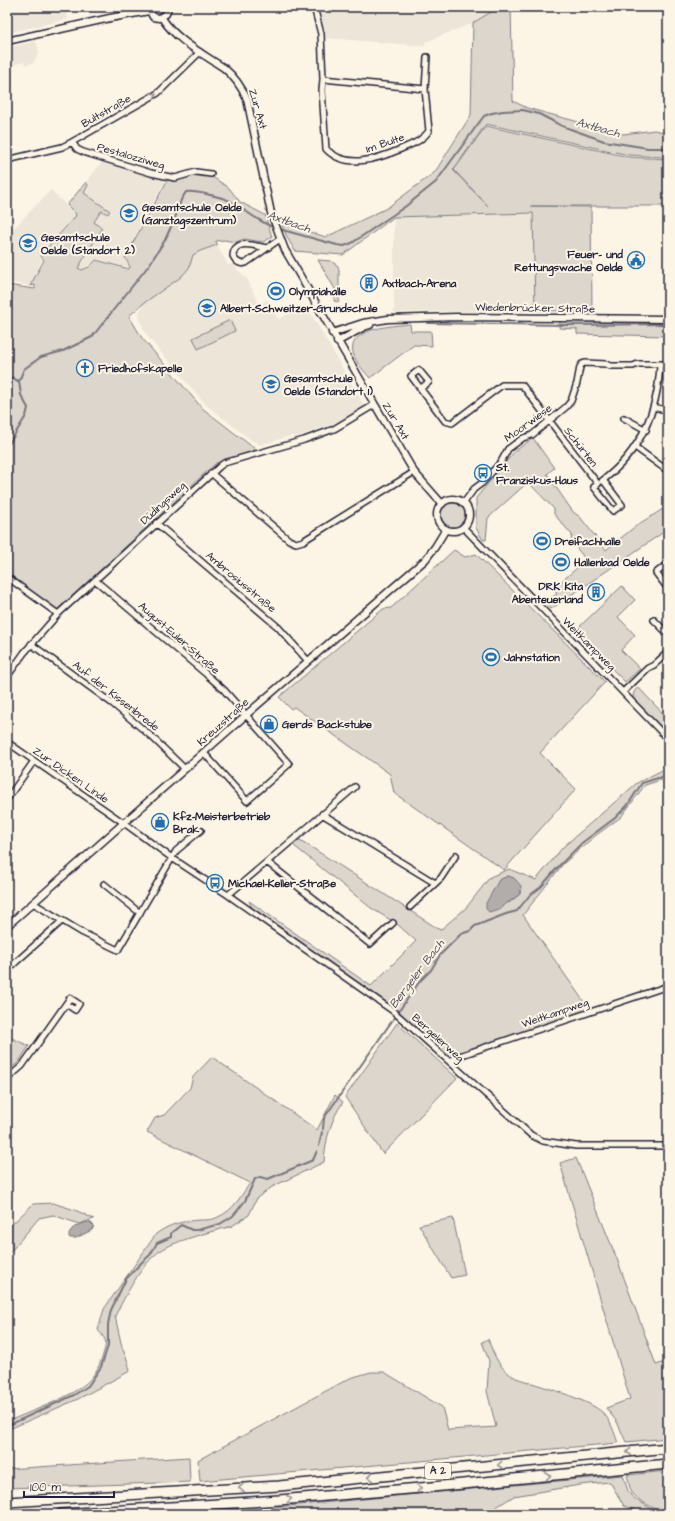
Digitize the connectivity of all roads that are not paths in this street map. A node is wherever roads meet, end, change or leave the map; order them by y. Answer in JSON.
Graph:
{"nodes":[{"id":1,"x":168,"y":7,"type":"edge"},
{"id":2,"x":314,"y":7,"type":"edge"},
{"id":3,"x":149,"y":9,"type":"edge"},
{"id":4,"x":162,"y":18,"type":"junction"},
{"id":5,"x":7,"y":41,"type":"edge"},
{"id":6,"x":200,"y":52,"type":"junction"},
{"id":7,"x":427,"y":57,"type":"dead end"},
{"id":8,"x":323,"y":79,"type":"junction"},
{"id":9,"x":425,"y":89,"type":"junction"},
{"id":10,"x":72,"y":142,"type":"junction"},
{"id":11,"x":7,"y":160,"type":"edge"},
{"id":12,"x":211,"y":174,"type":"dead end"},
{"id":13,"x":280,"y":239,"type":"junction"},
{"id":14,"x":267,"y":248,"type":"junction"},
{"id":15,"x":401,"y":319,"type":"junction"},
{"id":16,"x":668,"y":319,"type":"edge"},
{"id":17,"x":332,"y":333,"type":"junction"},
{"id":18,"x":337,"y":342,"type":"junction"},
{"id":19,"x":660,"y":364,"type":"junction"},
{"id":20,"x":668,"y":364,"type":"edge"},
{"id":21,"x":421,"y":388,"type":"dead end"},
{"id":22,"x":374,"y":405,"type":"junction"},
{"id":23,"x":654,"y":407,"type":"junction"},
{"id":24,"x":668,"y":411,"type":"edge"},
{"id":25,"x":624,"y":418,"type":"dead end"},
{"id":26,"x":549,"y":422,"type":"junction"},
{"id":27,"x":646,"y":430,"type":"junction"},
{"id":28,"x":635,"y":447,"type":"junction"},
{"id":29,"x":668,"y":471,"type":"edge"},
{"id":30,"x":414,"y":472,"type":"junction"},
{"id":31,"x":211,"y":473,"type":"junction"},
{"id":32,"x":603,"y":480,"type":"junction"},
{"id":33,"x":598,"y":484,"type":"junction"},
{"id":34,"x":442,"y":504,"type":"junction"},
{"id":35,"x":463,"y":504,"type":"junction"},
{"id":36,"x":156,"y":523,"type":"junction"},
{"id":37,"x":463,"y":528,"type":"junction"},
{"id":38,"x":446,"y":529,"type":"junction"},
{"id":39,"x":668,"y":571,"type":"edge"},
{"id":40,"x":7,"y":577,"type":"edge"},
{"id":41,"x":95,"y":580,"type":"junction"},
{"id":42,"x":668,"y":586,"type":"edge"},
{"id":43,"x":58,"y":614,"type":"junction"},
{"id":44,"x":654,"y":620,"type":"dead end"},
{"id":45,"x":668,"y":634,"type":"edge"},
{"id":46,"x":31,"y":644,"type":"junction"},
{"id":47,"x":668,"y":652,"type":"edge"},
{"id":48,"x":308,"y":661,"type":"junction"},
{"id":49,"x":7,"y":677,"type":"edge"},
{"id":50,"x":623,"y":692,"type":"junction"},
{"id":51,"x":246,"y":715,"type":"junction"},
{"id":52,"x":668,"y":739,"type":"edge"},
{"id":53,"x":7,"y":742,"type":"edge"},
{"id":54,"x":204,"y":753,"type":"junction"},
{"id":55,"x":34,"y":761,"type":"junction"},
{"id":56,"x":185,"y":769,"type":"junction"},
{"id":57,"x":355,"y":787,"type":"dead end"},
{"id":58,"x":7,"y":799,"type":"edge"},
{"id":59,"x":322,"y":814,"type":"junction"},
{"id":60,"x":124,"y":823,"type":"junction"},
{"id":61,"x":200,"y":830,"type":"dead end"},
{"id":62,"x":456,"y":855,"type":"dead end"},
{"id":63,"x":172,"y":858,"type":"junction"},
{"id":64,"x":267,"y":862,"type":"junction"},
{"id":65,"x":104,"y":884,"type":"dead end"},
{"id":66,"x":435,"y":884,"type":"junction"},
{"id":67,"x":228,"y":895,"type":"junction"},
{"id":68,"x":33,"y":903,"type":"junction"},
{"id":69,"x":410,"y":907,"type":"dead end"},
{"id":70,"x":140,"y":913,"type":"junction"},
{"id":71,"x":62,"y":921,"type":"junction"},
{"id":72,"x":393,"y":923,"type":"dead end"},
{"id":73,"x":7,"y":926,"type":"edge"},
{"id":74,"x":7,"y":971,"type":"edge"},
{"id":75,"x":668,"y":986,"type":"edge"},
{"id":76,"x":66,"y":1004,"type":"dead end"},
{"id":77,"x":450,"y":1062,"type":"junction"},
{"id":78,"x":7,"y":1079,"type":"edge"},
{"id":79,"x":668,"y":1146,"type":"edge"},
{"id":80,"x":668,"y":1448,"type":"edge"},
{"id":81,"x":668,"y":1464,"type":"edge"},
{"id":82,"x":7,"y":1502,"type":"edge"},
{"id":83,"x":61,"y":1514,"type":"edge"}],
"edges":[{"from":1,"to":4,"type":"street"},
{"from":2,"to":8,"type":"street","name":"Im Bulte"},
{"from":3,"to":4,"type":"street"},
{"from":3,"to":5,"type":"street"},
{"from":4,"to":6,"type":"street","name":"Zur Axt"},
{"from":10,"to":6,"type":"street","name":"Bultstraße","one_way":true},
{"from":6,"to":13,"type":"street","name":"Zur Axt"},
{"from":7,"to":9,"type":"street","name":"Im Bulte"},
{"from":8,"to":9,"type":"street"},
{"from":8,"to":9,"type":"street","name":"Im Bulte"},
{"from":10,"to":11,"type":"street","name":"Bultstraße"},
{"from":10,"to":12,"type":"street","name":"Pestalozziweg"},
{"from":13,"to":14,"type":"street"},
{"from":13,"to":17,"type":"street","name":"Zur Axt"},
{"from":14,"to":14,"type":"street"},
{"from":15,"to":16,"type":"street","name":"Wiedenbrücker Straße"},
{"from":15,"to":17,"type":"street","name":"Wiedenbrücker Straße"},
{"from":15,"to":18,"type":"street","name":"Wiedenbrücker Straße"},
{"from":17,"to":18,"type":"street","name":"Zur Axt"},
{"from":18,"to":22,"type":"street","name":"Zur Axt"},
{"from":19,"to":20,"type":"street","name":"Moorwiese"},
{"from":19,"to":23,"type":"street","name":"Schürten"},
{"from":19,"to":26,"type":"street","name":"Moorwiese"},
{"from":21,"to":26,"type":"street","name":"Schürten"},
{"from":22,"to":30,"type":"street","name":"Zur Axt"},
{"from":22,"to":31,"type":"street","name":"Düdingsweg"},
{"from":23,"to":24,"type":"street"},
{"from":23,"to":27,"type":"street","name":"Schürten"},
{"from":25,"to":27,"type":"street"},
{"from":26,"to":33,"type":"street","name":"Schürten"},
{"from":26,"to":35,"type":"street","name":"Moorwiese"},
{"from":27,"to":28,"type":"street","name":"Schürten"},
{"from":28,"to":29,"type":"street"},
{"from":28,"to":32,"type":"street","name":"Schürten"},
{"from":30,"to":31,"type":"street"},
{"from":30,"to":34,"type":"street","name":"Zur Axt"},
{"from":31,"to":36,"type":"street","name":"Düdingsweg"},
{"from":32,"to":33,"type":"street","name":"Schürten"},
{"from":32,"to":33,"type":"street","name":"Schürten"},
{"from":34,"to":35,"type":"street"},
{"from":34,"to":38,"type":"street"},
{"from":35,"to":37,"type":"street"},
{"from":36,"to":41,"type":"street","name":"Düdingsweg"},
{"from":36,"to":48,"type":"street","name":"Ambrosiusstraße"},
{"from":37,"to":38,"type":"street"},
{"from":37,"to":50,"type":"street","name":"Weitkampweg"},
{"from":38,"to":48,"type":"street","name":"Kreuzstraße"},
{"from":39,"to":42,"type":"street"},
{"from":40,"to":43,"type":"street"},
{"from":41,"to":43,"type":"street","name":"Düdingsweg"},
{"from":41,"to":51,"type":"street","name":"August-Euler-Straße"},
{"from":43,"to":46,"type":"street","name":"Düdingsweg"},
{"from":44,"to":45,"type":"street"},
{"from":46,"to":49,"type":"street","name":"Düdingsweg"},
{"from":46,"to":56,"type":"street","name":"Auf der Kissenbrede"},
{"from":47,"to":50,"type":"street"},
{"from":48,"to":51,"type":"street","name":"Kreuzstraße"},
{"from":50,"to":52,"type":"street","name":"Weitkampweg"},
{"from":51,"to":54,"type":"street","name":"Kreuzstraße"},
{"from":51,"to":54,"type":"street","name":"August-Euler-Straße"},
{"from":53,"to":55,"type":"street","name":"Zur Dicken Linde"},
{"from":54,"to":56,"type":"street","name":"Kreuzstraße"},
{"from":55,"to":58,"type":"street"},
{"from":55,"to":60,"type":"street","name":"Zur Dicken Linde"},
{"from":56,"to":60,"type":"street","name":"Kreuzstraße"},
{"from":57,"to":59,"type":"street"},
{"from":59,"to":64,"type":"street"},
{"from":59,"to":66,"type":"street"},
{"from":60,"to":63,"type":"street","name":"Bergelerweg"},
{"from":60,"to":68,"type":"street","name":"Kreuzstraße"},
{"from":61,"to":63,"type":"street"},
{"from":62,"to":66,"type":"street"},
{"from":63,"to":67,"type":"street","name":"Bergelerweg"},
{"from":63,"to":70,"type":"street"},
{"from":64,"to":67,"type":"street"},
{"from":64,"to":72,"type":"street"},
{"from":65,"to":70,"type":"street"},
{"from":66,"to":69,"type":"street"},
{"from":67,"to":77,"type":"street","name":"Bergelerweg"},
{"from":68,"to":71,"type":"street"},
{"from":68,"to":73,"type":"street","name":"Kreuzstraße"},
{"from":70,"to":71,"type":"street"},
{"from":71,"to":74,"type":"street"},
{"from":75,"to":77,"type":"street","name":"Weitkampweg"},
{"from":76,"to":78,"type":"street"},
{"from":77,"to":79,"type":"street","name":"Bergelerweg"},
{"from":80,"to":82,"type":"highway","number":"A 2","one_way":true},
{"from":83,"to":81,"type":"highway","number":"A 2","one_way":true}]}
